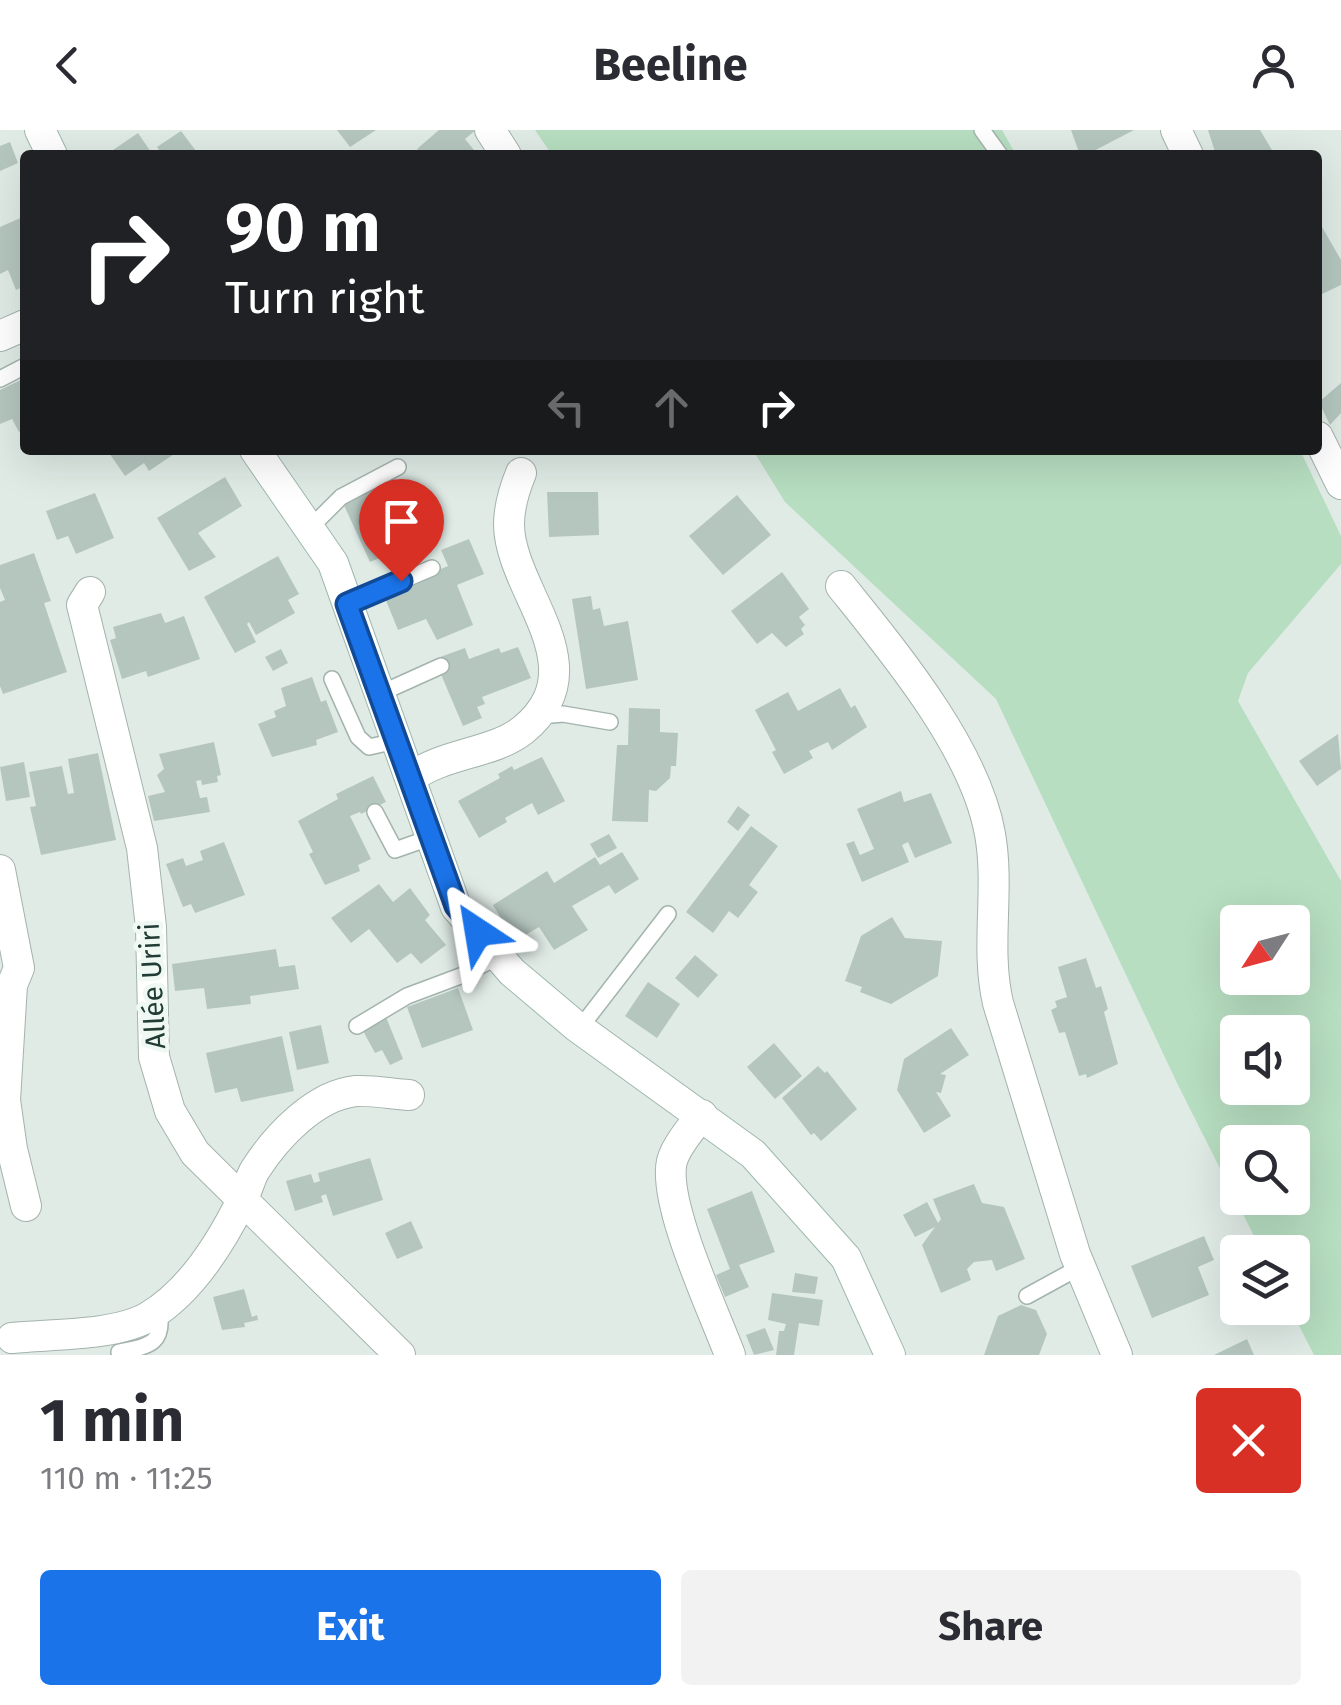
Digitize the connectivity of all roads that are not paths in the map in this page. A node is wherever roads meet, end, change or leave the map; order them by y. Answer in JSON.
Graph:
{"nodes":[{"id":1,"x":1322,"y":445,"type":"edge"},
{"id":2,"x":258,"y":455,"type":"edge"},
{"id":3,"x":398,"y":467,"type":"dead end"},
{"id":4,"x":522,"y":473,"type":"dead end"},
{"id":5,"x":1341,"y":484,"type":"edge"},
{"id":6,"x":309,"y":529,"type":"junction"},
{"id":7,"x":432,"y":568,"type":"dead end"},
{"id":8,"x":841,"y":586,"type":"dead end"},
{"id":9,"x":90,"y":592,"type":"dead end"},
{"id":10,"x":347,"y":604,"type":"junction"},
{"id":11,"x":440,"y":666,"type":"dead end"},
{"id":12,"x":332,"y":679,"type":"dead end"},
{"id":13,"x":378,"y":694,"type":"junction"},
{"id":14,"x":536,"y":717,"type":"junction"},
{"id":15,"x":610,"y":722,"type":"dead end"},
{"id":16,"x":396,"y":741,"type":"junction"},
{"id":17,"x":410,"y":778,"type":"junction"},
{"id":18,"x":375,"y":812,"type":"dead end"},
{"id":19,"x":432,"y":837,"type":"junction"},
{"id":20,"x":0,"y":870,"type":"edge"},
{"id":21,"x":668,"y":914,"type":"dead end"},
{"id":22,"x":498,"y":956,"type":"junction"},
{"id":23,"x":357,"y":1026,"type":"dead end"},
{"id":24,"x":580,"y":1028,"type":"junction"},
{"id":25,"x":409,"y":1095,"type":"dead end"},
{"id":26,"x":702,"y":1115,"type":"junction"},
{"id":27,"x":243,"y":1199,"type":"junction"},
{"id":28,"x":26,"y":1206,"type":"dead end"},
{"id":29,"x":1080,"y":1268,"type":"junction"},
{"id":30,"x":1027,"y":1296,"type":"dead end"},
{"id":31,"x":159,"y":1309,"type":"junction"},
{"id":32,"x":12,"y":1338,"type":"dead end"},
{"id":33,"x":119,"y":1352,"type":"dead end"},
{"id":34,"x":400,"y":1355,"type":"edge"},
{"id":35,"x":730,"y":1355,"type":"edge"},
{"id":36,"x":890,"y":1355,"type":"edge"},
{"id":37,"x":1117,"y":1355,"type":"edge"}],
"edges":[{"from":1,"to":5,"type":"street"},
{"from":2,"to":6,"type":"street"},
{"from":3,"to":6,"type":"lane"},
{"from":4,"to":14,"type":"street"},
{"from":6,"to":10,"type":"street"},
{"from":7,"to":10,"type":"lane"},
{"from":8,"to":29,"type":"street"},
{"from":9,"to":27,"type":"street","name":"Allée Uriri"},
{"from":10,"to":13,"type":"street"},
{"from":11,"to":13,"type":"lane"},
{"from":12,"to":16,"type":"lane"},
{"from":13,"to":16,"type":"street"},
{"from":14,"to":15,"type":"lane"},
{"from":14,"to":17,"type":"street"},
{"from":16,"to":17,"type":"street"},
{"from":17,"to":19,"type":"street"},
{"from":18,"to":19,"type":"lane"},
{"from":19,"to":22,"type":"street"},
{"from":20,"to":28,"type":"street"},
{"from":21,"to":24,"type":"lane"},
{"from":22,"to":23,"type":"lane"},
{"from":22,"to":24,"type":"street"},
{"from":24,"to":26,"type":"street"},
{"from":25,"to":27,"type":"street"},
{"from":26,"to":35,"type":"street"},
{"from":26,"to":36,"type":"street"},
{"from":27,"to":31,"type":"street"},
{"from":27,"to":34,"type":"street","name":"Allée Uriri"},
{"from":29,"to":30,"type":"lane"},
{"from":29,"to":37,"type":"street"},
{"from":31,"to":32,"type":"street"},
{"from":31,"to":33,"type":"lane"}]}
